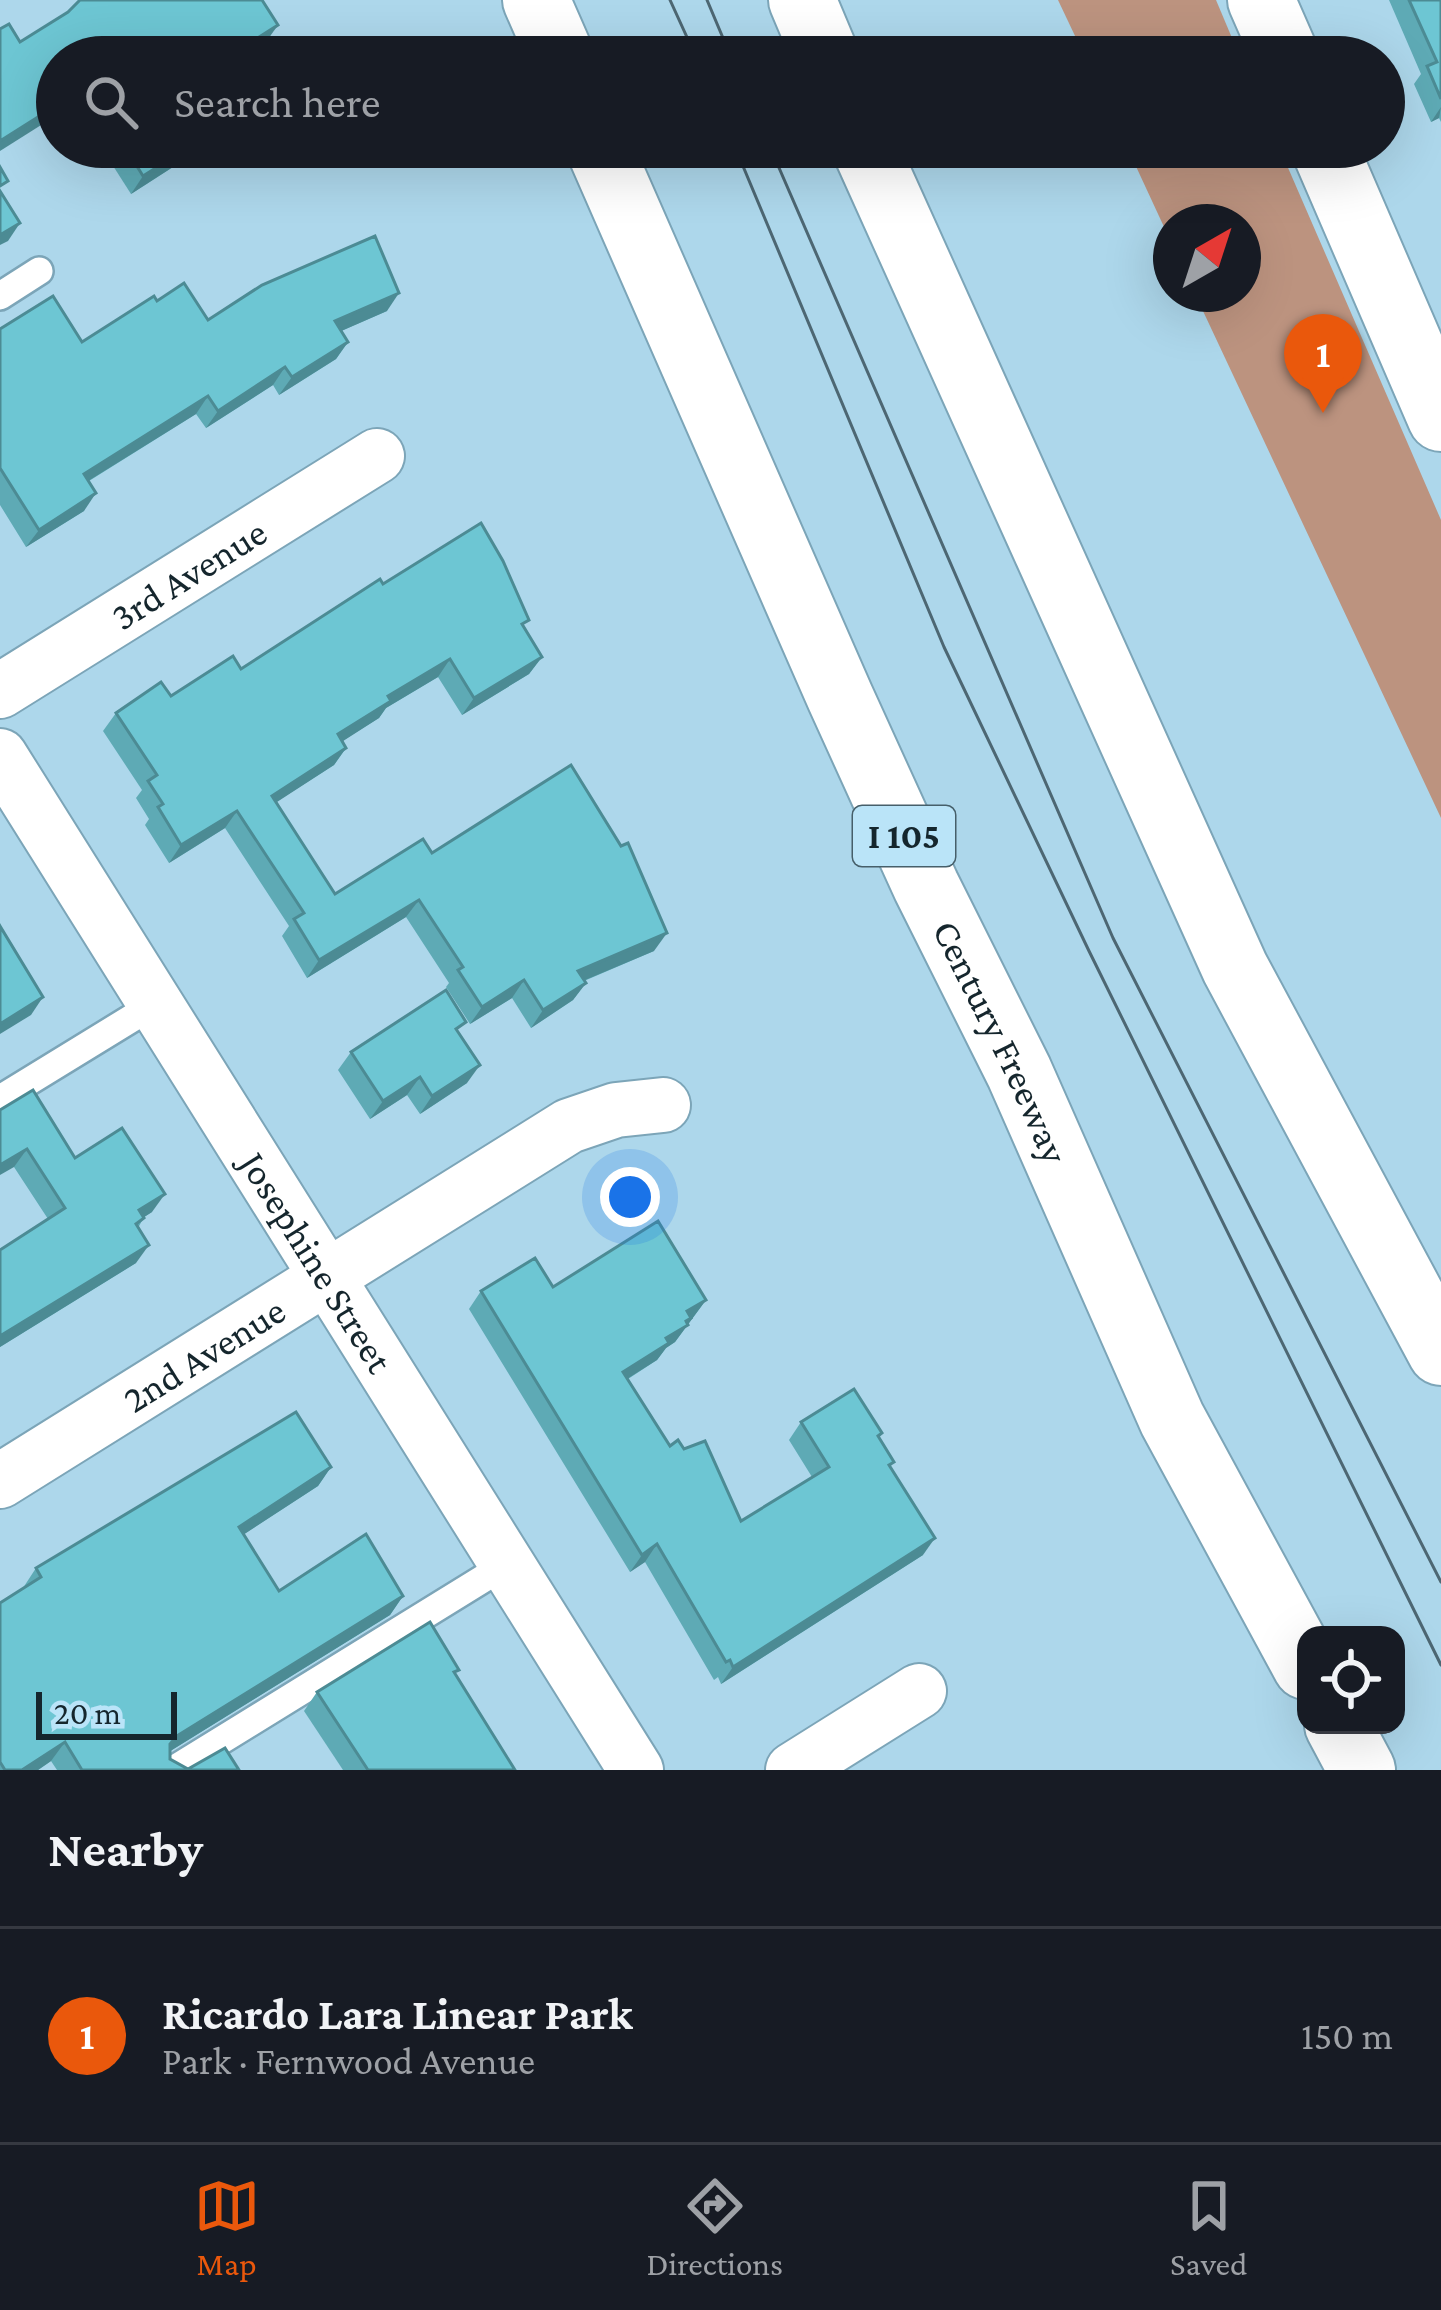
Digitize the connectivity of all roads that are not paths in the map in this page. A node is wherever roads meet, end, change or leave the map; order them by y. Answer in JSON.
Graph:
{"nodes":[{"id":1,"x":536,"y":0,"type":"edge"},
{"id":2,"x":802,"y":0,"type":"edge"},
{"id":3,"x":1262,"y":0,"type":"edge"},
{"id":4,"x":552,"y":36,"type":"edge"},
{"id":5,"x":817,"y":36,"type":"edge"},
{"id":6,"x":1277,"y":36,"type":"edge"},
{"id":7,"x":608,"y":168,"type":"edge"},
{"id":8,"x":874,"y":168,"type":"edge"},
{"id":9,"x":1333,"y":168,"type":"edge"},
{"id":10,"x":39,"y":272,"type":"dead end"},
{"id":11,"x":0,"y":296,"type":"edge"},
{"id":12,"x":1441,"y":418,"type":"edge"},
{"id":13,"x":377,"y":456,"type":"dead end"},
{"id":14,"x":0,"y":692,"type":"edge"},
{"id":15,"x":0,"y":756,"type":"edge"},
{"id":16,"x":155,"y":1004,"type":"junction"},
{"id":17,"x":0,"y":1099,"type":"edge"},
{"id":18,"x":662,"y":1106,"type":"dead end"},
{"id":19,"x":327,"y":1277,"type":"junction"},
{"id":20,"x":1441,"y":1352,"type":"edge"},
{"id":21,"x":0,"y":1481,"type":"edge"},
{"id":22,"x":507,"y":1564,"type":"junction"},
{"id":23,"x":1297,"y":1649,"type":"edge"},
{"id":24,"x":920,"y":1691,"type":"dead end"},
{"id":25,"x":1343,"y":1734,"type":"edge"},
{"id":26,"x":173,"y":1770,"type":"edge"},
{"id":27,"x":635,"y":1770,"type":"edge"},
{"id":28,"x":794,"y":1770,"type":"edge"},
{"id":29,"x":1362,"y":1770,"type":"edge"}],
"edges":[{"from":1,"to":4,"type":"main road"},
{"from":2,"to":5,"type":"main road"},
{"from":3,"to":6,"type":"main road"},
{"from":7,"to":23,"type":"main road","name":"Century Freeway","number":"I 105"},
{"from":8,"to":20,"type":"main road"},
{"from":9,"to":12,"type":"main road"},
{"from":10,"to":11,"type":"lane"},
{"from":13,"to":14,"type":"street","name":"3rd Avenue"},
{"from":15,"to":16,"type":"street","name":"Josephine Street"},
{"from":16,"to":17,"type":"lane"},
{"from":16,"to":19,"type":"street","name":"Josephine Street"},
{"from":18,"to":19,"type":"street","name":"2nd Avenue"},
{"from":19,"to":21,"type":"street","name":"2nd Avenue"},
{"from":19,"to":22,"type":"street","name":"Josephine Street"},
{"from":22,"to":26,"type":"lane"},
{"from":22,"to":27,"type":"street","name":"Josephine Street"},
{"from":24,"to":28,"type":"street"},
{"from":25,"to":29,"type":"main road"}]}
